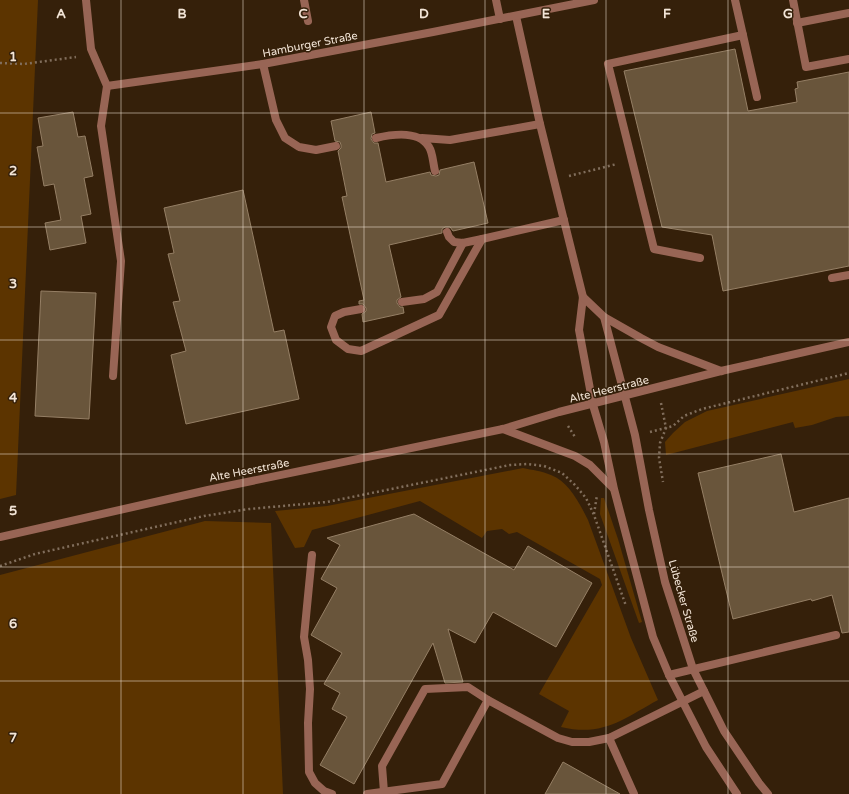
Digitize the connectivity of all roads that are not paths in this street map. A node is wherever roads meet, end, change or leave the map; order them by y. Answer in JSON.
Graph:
{"nodes":[{"id":1,"x":86,"y":0,"type":"edge"},
{"id":2,"x":304,"y":0,"type":"edge"},
{"id":3,"x":496,"y":0,"type":"edge"},
{"id":4,"x":594,"y":0,"type":"edge"},
{"id":5,"x":735,"y":0,"type":"edge"},
{"id":6,"x":793,"y":0,"type":"edge"},
{"id":7,"x":849,"y":13,"type":"edge"},
{"id":8,"x":516,"y":16,"type":"junction"},
{"id":9,"x":500,"y":19,"type":"junction"},
{"id":10,"x":308,"y":21,"type":"dead end"},
{"id":11,"x":797,"y":23,"type":"junction"},
{"id":12,"x":743,"y":35,"type":"junction"},
{"id":13,"x":849,"y":59,"type":"edge"},
{"id":14,"x":263,"y":64,"type":"junction"},
{"id":15,"x":107,"y":86,"type":"junction"},
{"id":16,"x":756,"y":97,"type":"dead end"},
{"id":17,"x":540,"y":124,"type":"junction"},
{"id":18,"x":376,"y":138,"type":"dead end"},
{"id":19,"x":422,"y":138,"type":"junction"},
{"id":20,"x":336,"y":146,"type":"dead end"},
{"id":21,"x":435,"y":171,"type":"dead end"},
{"id":22,"x":564,"y":220,"type":"junction"},
{"id":23,"x":448,"y":232,"type":"dead end"},
{"id":24,"x":482,"y":239,"type":"junction"},
{"id":25,"x":463,"y":243,"type":"junction"},
{"id":26,"x":700,"y":258,"type":"dead end"},
{"id":27,"x":849,"y":275,"type":"edge"},
{"id":28,"x":832,"y":278,"type":"dead end"},
{"id":29,"x":583,"y":297,"type":"junction"},
{"id":30,"x":402,"y":302,"type":"dead end"},
{"id":31,"x":361,"y":310,"type":"dead end"},
{"id":32,"x":604,"y":317,"type":"junction"},
{"id":33,"x":849,"y":342,"type":"edge"},
{"id":34,"x":721,"y":371,"type":"junction"},
{"id":35,"x":113,"y":376,"type":"dead end"},
{"id":36,"x":624,"y":396,"type":"junction"},
{"id":37,"x":593,"y":404,"type":"junction"},
{"id":38,"x":503,"y":429,"type":"junction"},
{"id":39,"x":614,"y":489,"type":"junction"},
{"id":40,"x":0,"y":537,"type":"edge"},
{"id":41,"x":312,"y":555,"type":"dead end"},
{"id":42,"x":836,"y":635,"type":"dead end"},
{"id":43,"x":693,"y":669,"type":"junction"},
{"id":44,"x":669,"y":675,"type":"junction"},
{"id":45,"x":704,"y":692,"type":"junction"},
{"id":46,"x":488,"y":700,"type":"junction"},
{"id":47,"x":682,"y":702,"type":"junction"},
{"id":48,"x":609,"y":738,"type":"junction"},
{"id":49,"x":384,"y":792,"type":"junction"},
{"id":50,"x":332,"y":794,"type":"edge"},
{"id":51,"x":366,"y":794,"type":"edge"},
{"id":52,"x":634,"y":794,"type":"edge"},
{"id":53,"x":736,"y":794,"type":"edge"},
{"id":54,"x":768,"y":794,"type":"edge"}],
"edges":[{"from":1,"to":15,"type":"street"},
{"from":2,"to":10,"type":"street"},
{"from":3,"to":9,"type":"street"},
{"from":4,"to":8,"type":"street","name":"Hamburger Straße"},
{"from":5,"to":12,"type":"street"},
{"from":6,"to":11,"type":"street"},
{"from":7,"to":11,"type":"street"},
{"from":8,"to":9,"type":"street","name":"Hamburger Straße"},
{"from":8,"to":17,"type":"street"},
{"from":9,"to":14,"type":"street","name":"Hamburger Straße"},
{"from":11,"to":13,"type":"street"},
{"from":12,"to":16,"type":"street"},
{"from":12,"to":26,"type":"street"},
{"from":14,"to":15,"type":"street","name":"Hamburger Straße"},
{"from":14,"to":20,"type":"street"},
{"from":15,"to":35,"type":"street"},
{"from":17,"to":19,"type":"street"},
{"from":17,"to":22,"type":"street"},
{"from":18,"to":19,"type":"street"},
{"from":19,"to":21,"type":"street"},
{"from":22,"to":24,"type":"street"},
{"from":22,"to":29,"type":"street"},
{"from":23,"to":25,"type":"street"},
{"from":24,"to":25,"type":"street"},
{"from":24,"to":31,"type":"street"},
{"from":25,"to":30,"type":"street"},
{"from":27,"to":28,"type":"street"},
{"from":29,"to":32,"type":"street"},
{"from":29,"to":37,"type":"street"},
{"from":32,"to":34,"type":"street"},
{"from":32,"to":36,"type":"street"},
{"from":33,"to":34,"type":"street","name":"Alte Heerstraße"},
{"from":34,"to":36,"type":"street","name":"Alte Heerstraße"},
{"from":36,"to":37,"type":"street","name":"Alte Heerstraße"},
{"from":36,"to":43,"type":"street","name":"Lübecker Straße"},
{"from":37,"to":38,"type":"street","name":"Alte Heerstraße"},
{"from":37,"to":39,"type":"street"},
{"from":38,"to":39,"type":"street"},
{"from":38,"to":40,"type":"street","name":"Alte Heerstraße"},
{"from":39,"to":44,"type":"street"},
{"from":41,"to":50,"type":"street"},
{"from":42,"to":43,"type":"street"},
{"from":43,"to":44,"type":"street"},
{"from":43,"to":45,"type":"street","name":"Lübecker Straße"},
{"from":44,"to":47,"type":"street"},
{"from":45,"to":47,"type":"street"},
{"from":45,"to":54,"type":"street","name":"Lübecker Straße"},
{"from":46,"to":48,"type":"street"},
{"from":46,"to":49,"type":"street"},
{"from":46,"to":49,"type":"street"},
{"from":47,"to":48,"type":"street"},
{"from":47,"to":53,"type":"street"},
{"from":48,"to":52,"type":"street"},
{"from":49,"to":51,"type":"street"}]}
